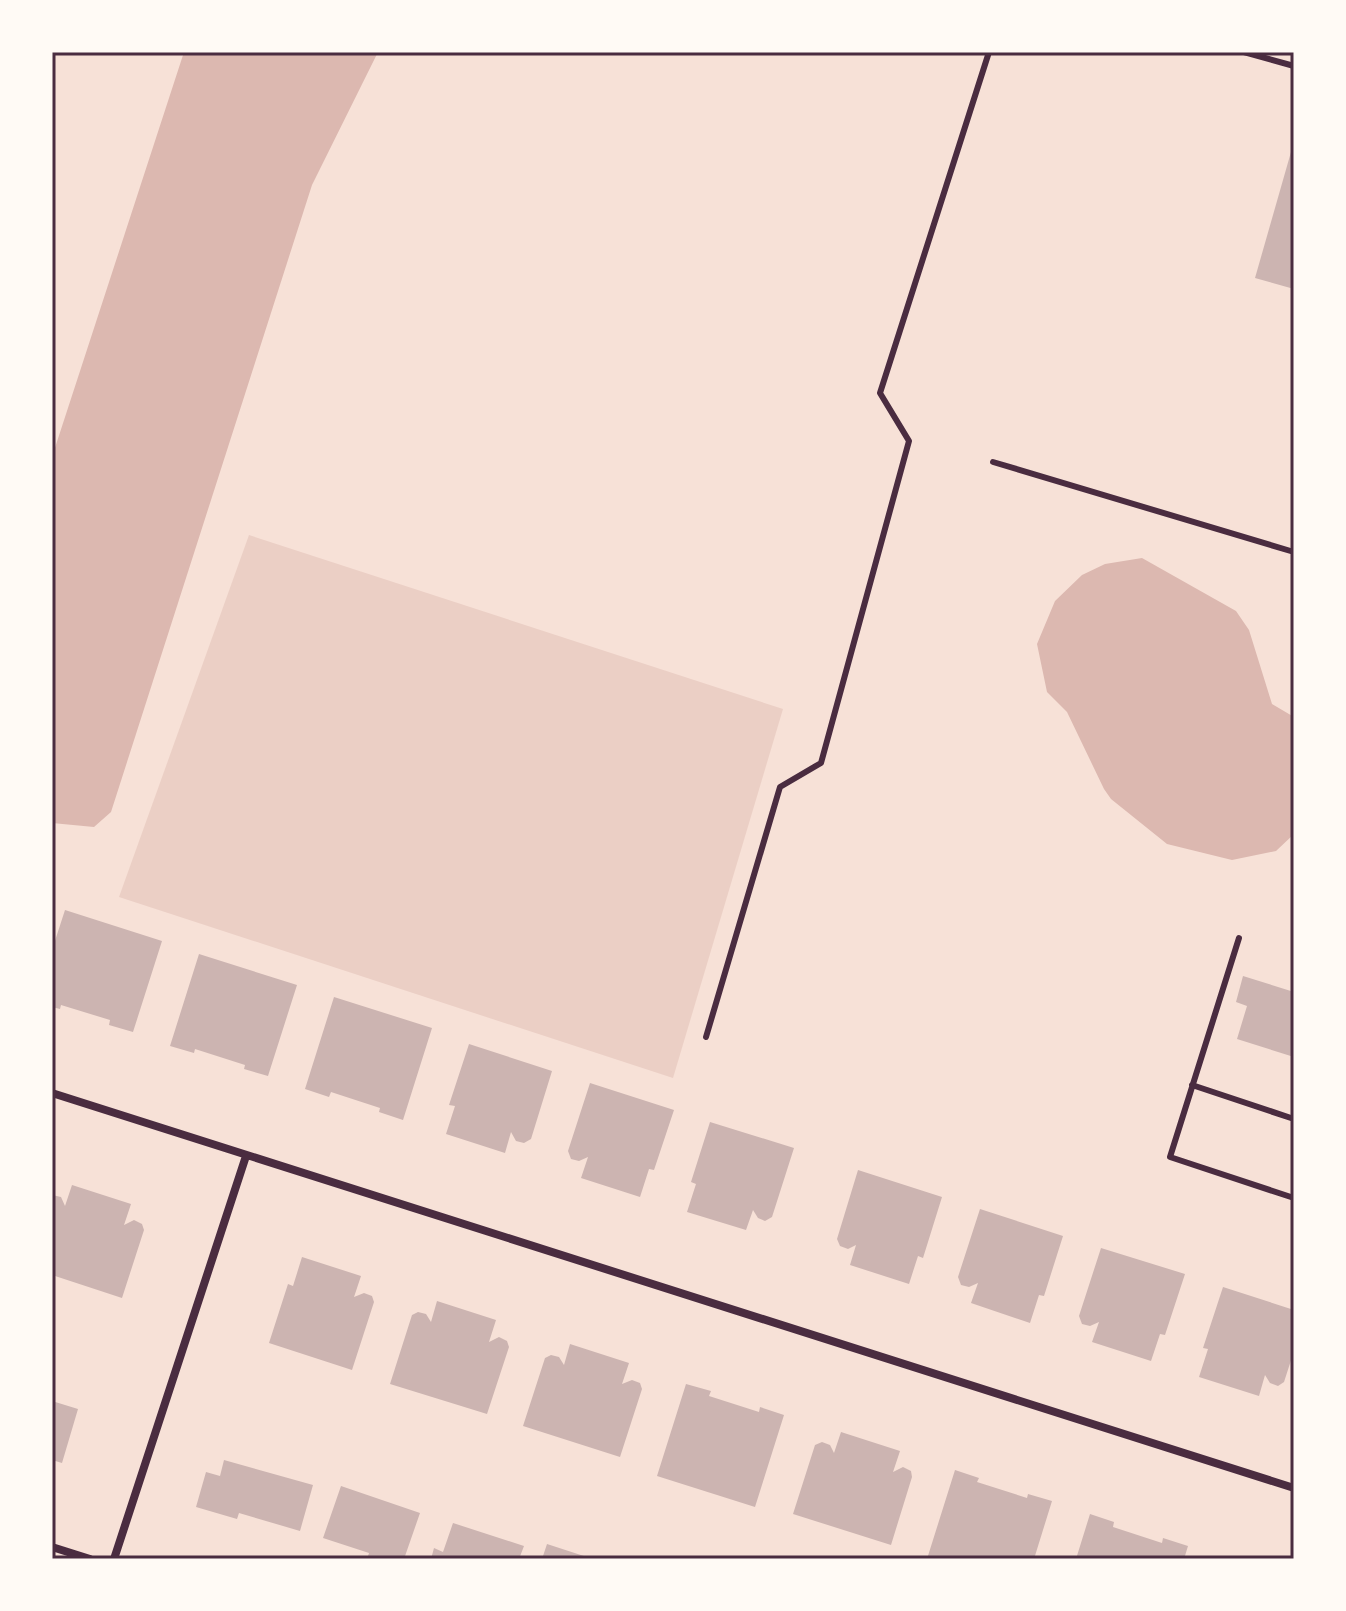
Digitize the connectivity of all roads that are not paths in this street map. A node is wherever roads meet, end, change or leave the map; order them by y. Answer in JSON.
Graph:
{"nodes":[{"id":1,"x":989,"y":52,"type":"edge"},
{"id":2,"x":1244,"y":52,"type":"edge"},
{"id":3,"x":1294,"y":66,"type":"edge"},
{"id":4,"x":993,"y":462,"type":"dead end"},
{"id":5,"x":1294,"y":552,"type":"edge"},
{"id":6,"x":1239,"y":938,"type":"dead end"},
{"id":7,"x":706,"y":1037,"type":"dead end"},
{"id":8,"x":1192,"y":1085,"type":"junction"},
{"id":9,"x":52,"y":1093,"type":"edge"},
{"id":10,"x":1294,"y":1119,"type":"edge"},
{"id":11,"x":246,"y":1156,"type":"junction"},
{"id":12,"x":1294,"y":1198,"type":"edge"},
{"id":13,"x":1294,"y":1488,"type":"edge"},
{"id":14,"x":52,"y":1547,"type":"edge"},
{"id":15,"x":90,"y":1559,"type":"edge"},
{"id":16,"x":114,"y":1559,"type":"edge"}],
"edges":[{"from":1,"to":7,"type":"lane"},
{"from":2,"to":3,"type":"lane"},
{"from":4,"to":5,"type":"lane"},
{"from":6,"to":8,"type":"lane"},
{"from":8,"to":10,"type":"lane"},
{"from":8,"to":12,"type":"lane"},
{"from":9,"to":11,"type":"street"},
{"from":11,"to":13,"type":"street"},
{"from":11,"to":16,"type":"street"},
{"from":14,"to":15,"type":"street"}]}
